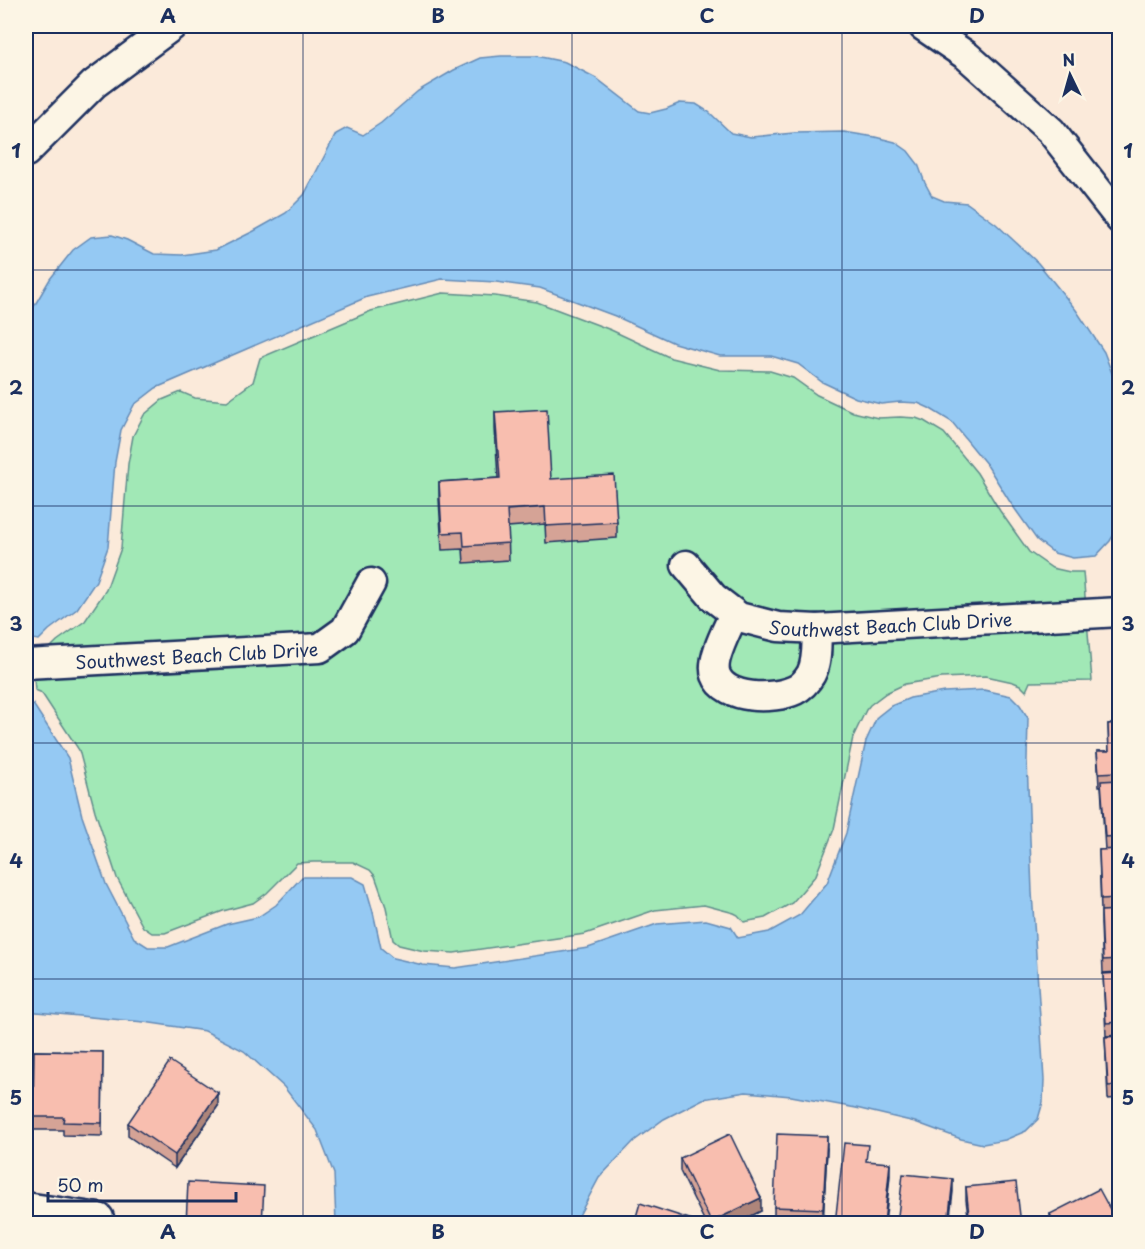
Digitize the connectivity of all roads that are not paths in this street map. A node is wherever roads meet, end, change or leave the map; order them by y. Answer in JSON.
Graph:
{"nodes":[{"id":1,"x":172,"y":26,"type":"edge"},
{"id":2,"x":923,"y":26,"type":"edge"},
{"id":3,"x":26,"y":152,"type":"edge"},
{"id":4,"x":1119,"y":219,"type":"edge"},
{"id":5,"x":686,"y":566,"type":"dead end"},
{"id":6,"x":371,"y":583,"type":"dead end"},
{"id":7,"x":1119,"y":612,"type":"edge"},
{"id":8,"x":734,"y":614,"type":"junction"},
{"id":9,"x":817,"y":629,"type":"junction"},
{"id":10,"x":26,"y":664,"type":"edge"},
{"id":11,"x":26,"y":1207,"type":"edge"},
{"id":12,"x":99,"y":1218,"type":"dead end"}],
"edges":[{"from":1,"to":3,"type":"street"},
{"from":2,"to":4,"type":"street"},
{"from":5,"to":8,"type":"street","name":"Southwest Beach Club Drive"},
{"from":6,"to":10,"type":"street","name":"Southwest Beach Club Drive"},
{"from":7,"to":9,"type":"street","name":"Southwest Beach Club Drive"},
{"from":8,"to":9,"type":"street","name":"Southwest Beach Club Drive"},
{"from":8,"to":9,"type":"street"},
{"from":11,"to":12,"type":"street"}]}
